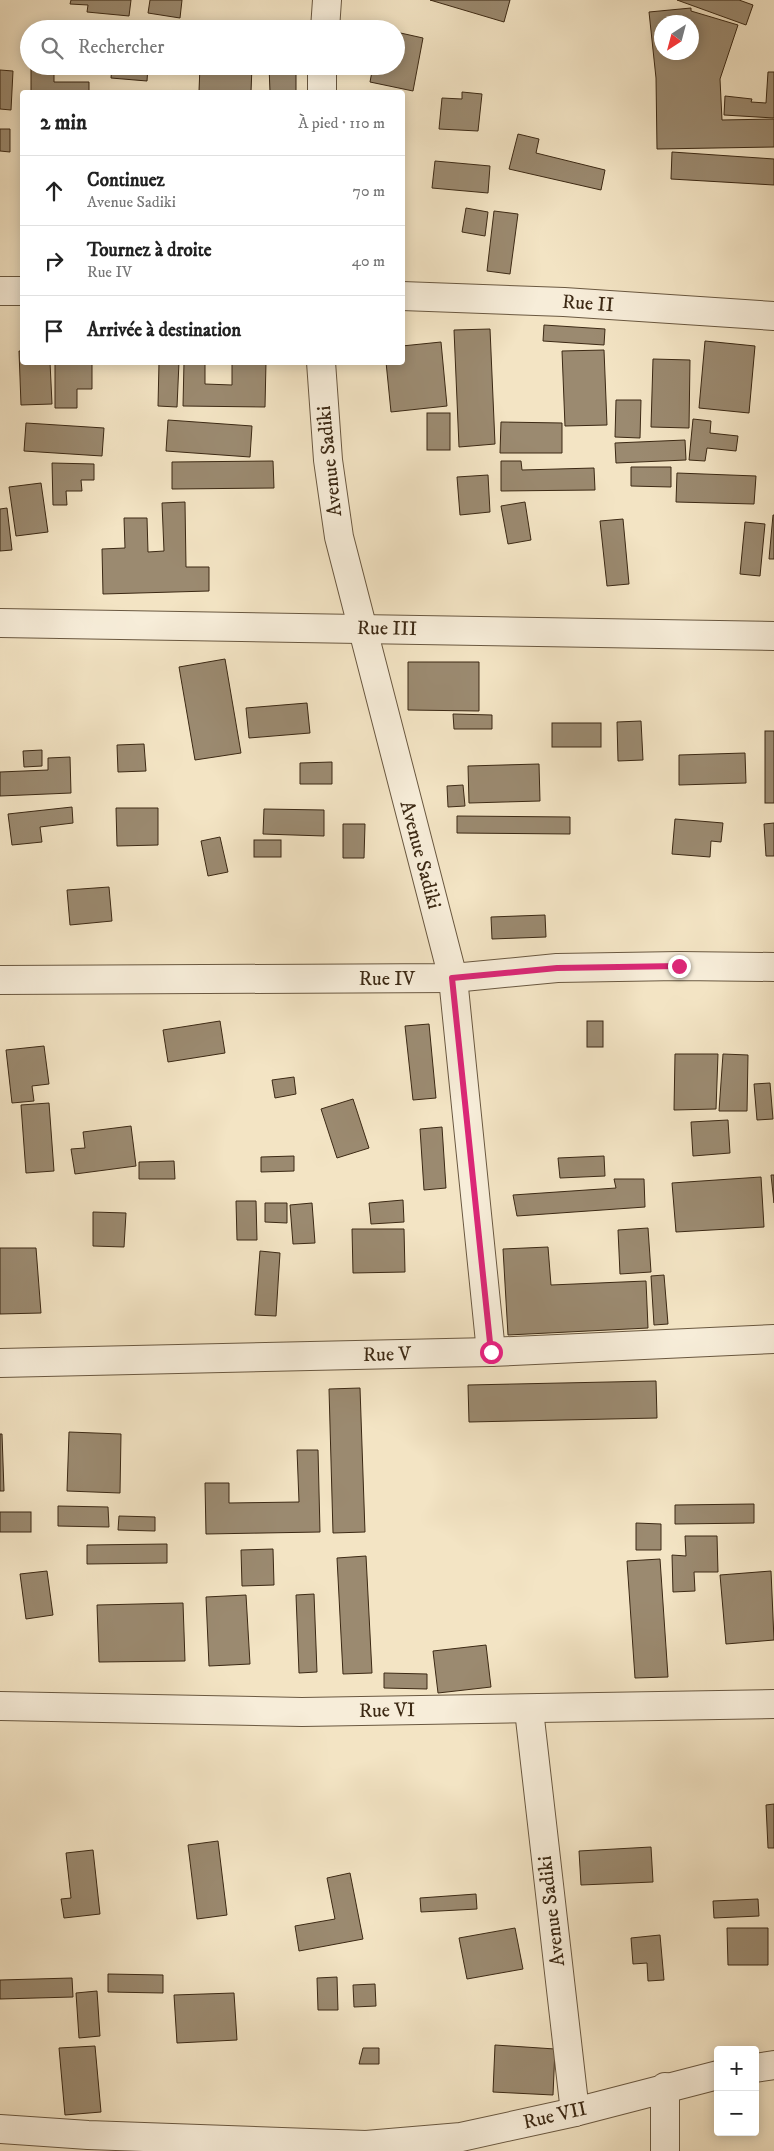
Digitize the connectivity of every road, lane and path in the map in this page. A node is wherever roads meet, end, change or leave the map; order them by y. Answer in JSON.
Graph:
{"nodes":[{"id":1,"x":327,"y":0,"type":"edge"},
{"id":2,"x":326,"y":20,"type":"edge"},
{"id":3,"x":322,"y":75,"type":"edge"},
{"id":4,"x":322,"y":90,"type":"edge"},
{"id":5,"x":0,"y":291,"type":"edge"},
{"id":6,"x":20,"y":291,"type":"edge"},
{"id":7,"x":405,"y":296,"type":"edge"},
{"id":8,"x":774,"y":316,"type":"edge"},
{"id":9,"x":321,"y":365,"type":"edge"},
{"id":10,"x":0,"y":623,"type":"edge"},
{"id":11,"x":361,"y":628,"type":"junction"},
{"id":12,"x":774,"y":636,"type":"edge"},
{"id":13,"x":774,"y":968,"type":"edge"},
{"id":14,"x":452,"y":978,"type":"junction"},
{"id":15,"x":0,"y":980,"type":"edge"},
{"id":16,"x":774,"y":1339,"type":"edge"},
{"id":17,"x":491,"y":1352,"type":"junction"},
{"id":18,"x":0,"y":1363,"type":"edge"},
{"id":19,"x":774,"y":1704,"type":"edge"},
{"id":20,"x":0,"y":1706,"type":"edge"},
{"id":21,"x":529,"y":1710,"type":"junction"},
{"id":22,"x":774,"y":2065,"type":"edge"},
{"id":23,"x":759,"y":2067,"type":"edge"},
{"id":24,"x":714,"y":2075,"type":"edge"},
{"id":25,"x":665,"y":2087,"type":"junction"},
{"id":26,"x":575,"y":2112,"type":"junction"},
{"id":27,"x":0,"y":2128,"type":"edge"},
{"id":28,"x":666,"y":2151,"type":"edge"}],
"edges":[{"from":1,"to":2,"type":"street"},
{"from":3,"to":4,"type":"street"},
{"from":5,"to":6,"type":"street"},
{"from":7,"to":8,"type":"street","name":"Rue II"},
{"from":9,"to":11,"type":"street","name":"Avenue Sadiki"},
{"from":10,"to":11,"type":"street","name":"Rue III"},
{"from":11,"to":12,"type":"street","name":"Rue III"},
{"from":11,"to":14,"type":"street","name":"Avenue Sadiki"},
{"from":13,"to":14,"type":"street","name":"Rue IV"},
{"from":14,"to":15,"type":"street","name":"Rue IV"},
{"from":14,"to":17,"type":"street","name":"Avenue Sadiki"},
{"from":16,"to":17,"type":"street","name":"Rue V"},
{"from":17,"to":18,"type":"street","name":"Rue V"},
{"from":19,"to":21,"type":"street","name":"Rue VI"},
{"from":20,"to":21,"type":"street","name":"Rue VI"},
{"from":21,"to":26,"type":"street","name":"Avenue Sadiki"},
{"from":22,"to":23,"type":"street"},
{"from":24,"to":25,"type":"street","name":"Rue VII"},
{"from":25,"to":26,"type":"street","name":"Rue VII"},
{"from":25,"to":28,"type":"street"},
{"from":26,"to":27,"type":"street","name":"Rue VII"}]}
